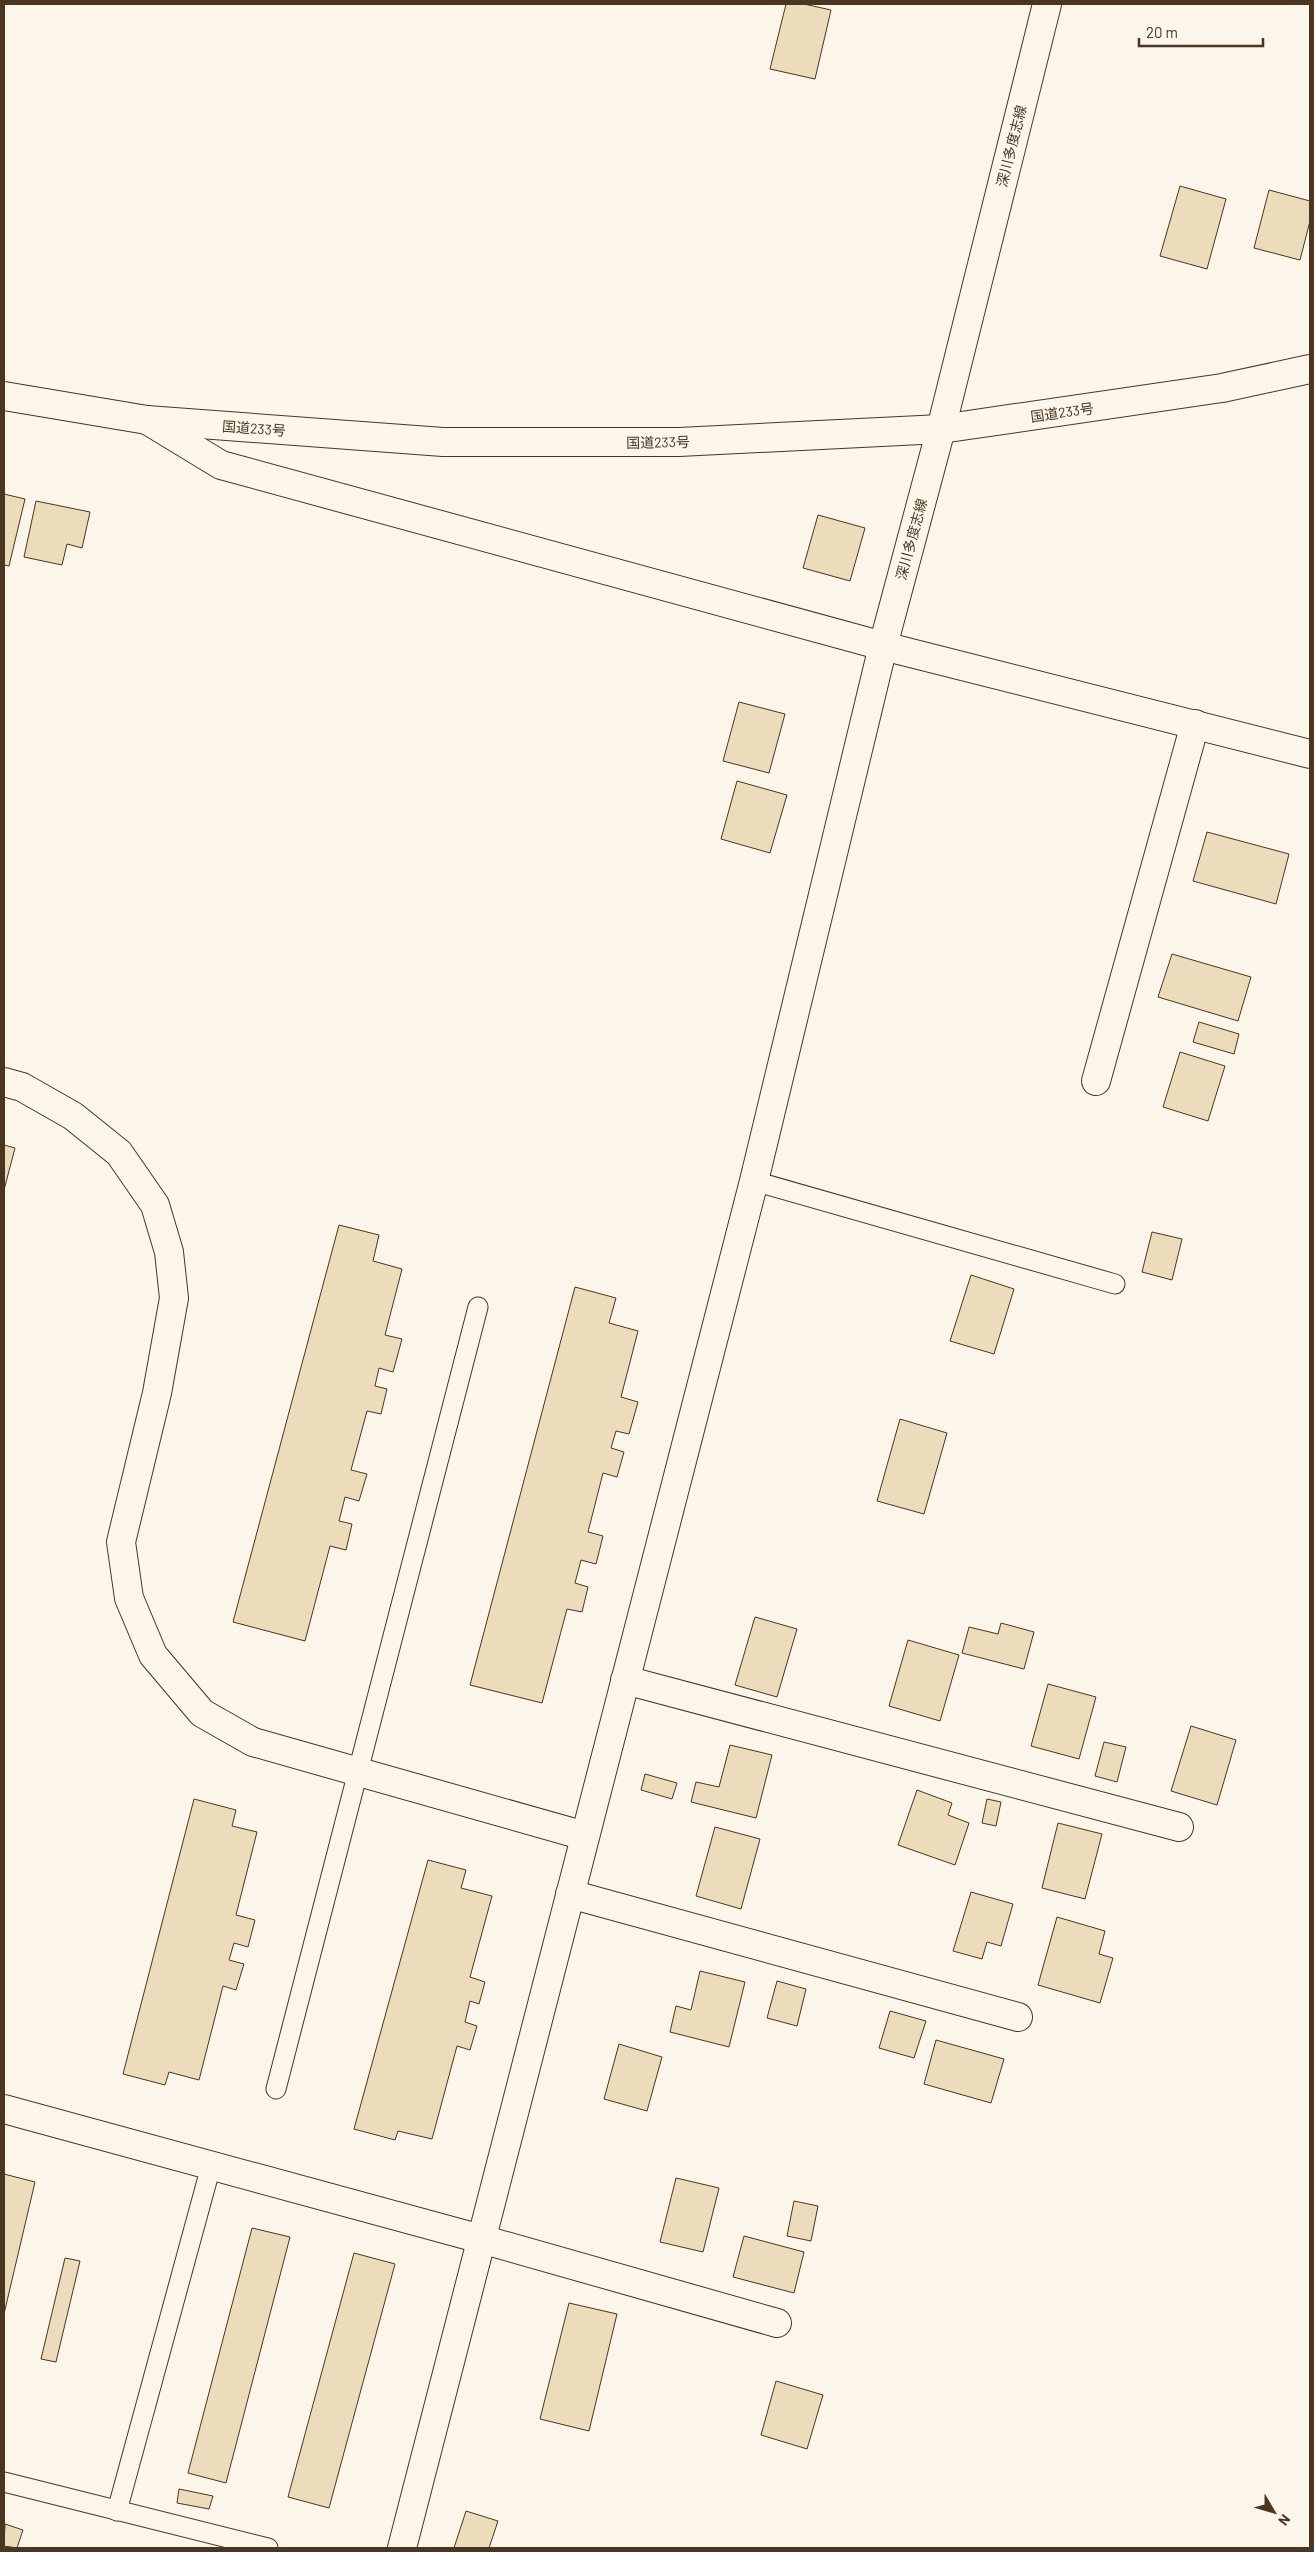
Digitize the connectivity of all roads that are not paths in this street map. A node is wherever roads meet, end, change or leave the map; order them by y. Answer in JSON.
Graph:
{"nodes":[{"id":1,"x":1047,"y":4,"type":"edge"},
{"id":2,"x":1310,"y":369,"type":"edge"},
{"id":3,"x":4,"y":396,"type":"edge"},
{"id":4,"x":147,"y":420,"type":"junction"},
{"id":5,"x":941,"y":429,"type":"junction"},
{"id":6,"x":883,"y":646,"type":"junction"},
{"id":7,"x":1195,"y":724,"type":"junction"},
{"id":8,"x":1310,"y":754,"type":"edge"},
{"id":9,"x":1096,"y":1081,"type":"dead end"},
{"id":10,"x":4,"y":1082,"type":"edge"},
{"id":11,"x":754,"y":1182,"type":"junction"},
{"id":12,"x":1116,"y":1284,"type":"dead end"},
{"id":13,"x":478,"y":1307,"type":"dead end"},
{"id":14,"x":625,"y":1680,"type":"junction"},
{"id":15,"x":358,"y":1772,"type":"junction"},
{"id":16,"x":1179,"y":1827,"type":"dead end"},
{"id":17,"x":585,"y":1836,"type":"junction"},
{"id":18,"x":570,"y":1894,"type":"junction"},
{"id":19,"x":1018,"y":2017,"type":"dead end"},
{"id":20,"x":276,"y":2089,"type":"dead end"},
{"id":21,"x":4,"y":2109,"type":"edge"},
{"id":22,"x":212,"y":2166,"type":"junction"},
{"id":23,"x":481,"y":2239,"type":"junction"},
{"id":24,"x":777,"y":2324,"type":"dead end"},
{"id":25,"x":4,"y":2482,"type":"edge"},
{"id":26,"x":117,"y":2511,"type":"junction"},
{"id":27,"x":268,"y":2548,"type":"edge"},
{"id":28,"x":402,"y":2548,"type":"edge"}],
"edges":[{"from":1,"to":5,"type":"main road","name":"深川多度志線"},
{"from":2,"to":5,"type":"main road","name":"国道233号"},
{"from":3,"to":4,"type":"main road","name":"国道233号"},
{"from":4,"to":5,"type":"main road","name":"国道233号"},
{"from":4,"to":6,"type":"main road"},
{"from":5,"to":6,"type":"main road","name":"深川多度志線"},
{"from":6,"to":7,"type":"main road"},
{"from":6,"to":11,"type":"main road","name":"深川多度志線"},
{"from":7,"to":8,"type":"main road"},
{"from":7,"to":9,"type":"main road"},
{"from":10,"to":15,"type":"main road"},
{"from":11,"to":12,"type":"lane"},
{"from":11,"to":14,"type":"main road","name":"深川多度志線"},
{"from":13,"to":15,"type":"lane"},
{"from":14,"to":16,"type":"main road"},
{"from":14,"to":17,"type":"main road","name":"深川多度志線"},
{"from":15,"to":17,"type":"main road"},
{"from":15,"to":20,"type":"lane"},
{"from":17,"to":18,"type":"main road","name":"深川多度志線"},
{"from":18,"to":19,"type":"main road"},
{"from":18,"to":23,"type":"main road","name":"深川多度志線"},
{"from":21,"to":22,"type":"main road"},
{"from":22,"to":23,"type":"main road"},
{"from":22,"to":26,"type":"lane"},
{"from":23,"to":24,"type":"main road"},
{"from":23,"to":28,"type":"main road","name":"深川多度志線"},
{"from":25,"to":26,"type":"lane"},
{"from":26,"to":27,"type":"lane"}]}
